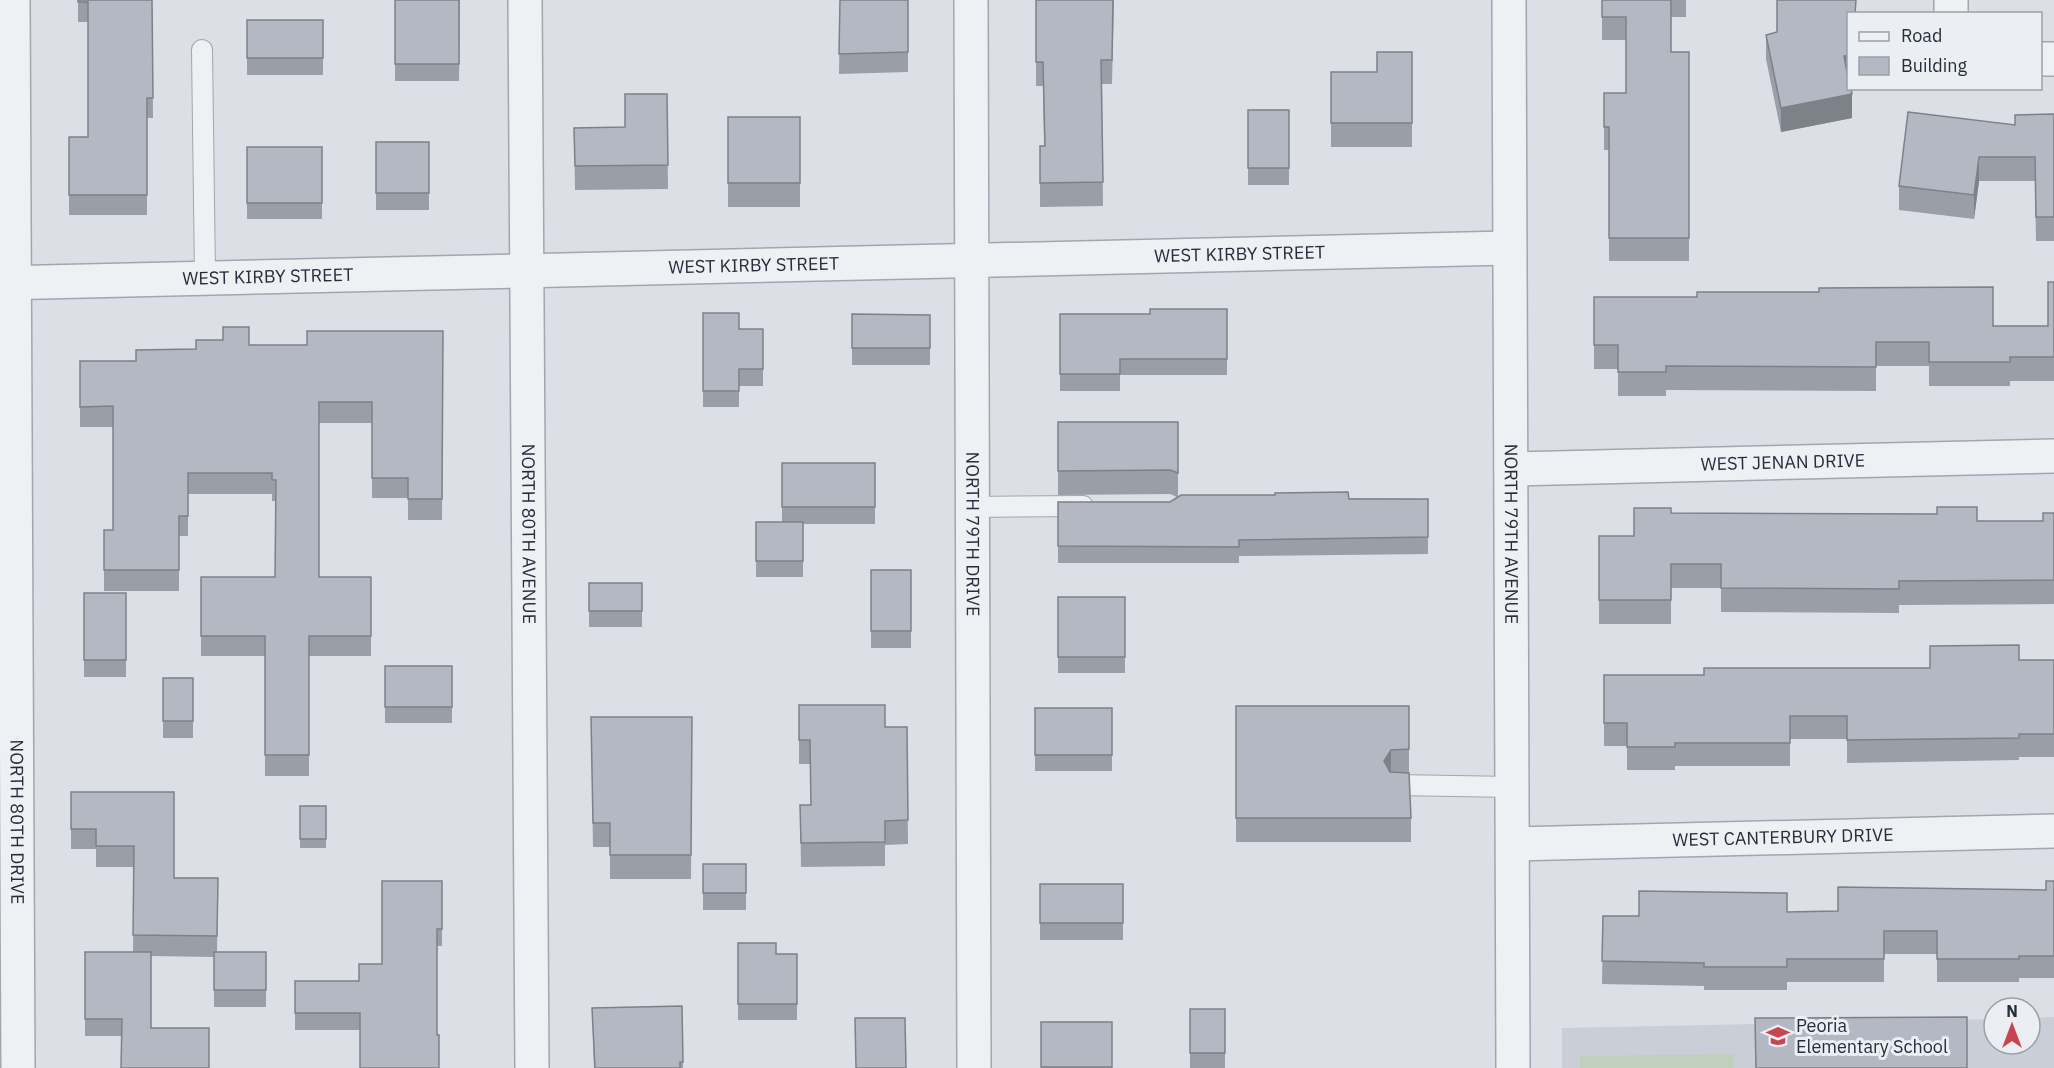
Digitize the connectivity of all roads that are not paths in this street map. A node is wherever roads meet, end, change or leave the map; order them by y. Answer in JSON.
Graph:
{"nodes":[{"id":1,"x":13,"y":0,"type":"edge"},
{"id":2,"x":525,"y":0,"type":"edge"},
{"id":3,"x":971,"y":0,"type":"edge"},
{"id":4,"x":1509,"y":0,"type":"edge"},
{"id":5,"x":202,"y":50,"type":"dead end"},
{"id":6,"x":1508,"y":248,"type":"junction"},
{"id":7,"x":972,"y":261,"type":"junction"},
{"id":8,"x":527,"y":270,"type":"junction"},
{"id":9,"x":205,"y":277,"type":"junction"},
{"id":10,"x":7,"y":283,"type":"edge"},
{"id":11,"x":2054,"y":456,"type":"edge"},
{"id":12,"x":1511,"y":470,"type":"junction"},
{"id":13,"x":1100,"y":506,"type":"edge"},
{"id":14,"x":972,"y":507,"type":"junction"},
{"id":15,"x":1395,"y":785,"type":"edge"},
{"id":16,"x":1512,"y":787,"type":"junction"},
{"id":17,"x":2054,"y":831,"type":"edge"},
{"id":18,"x":1512,"y":844,"type":"junction"},
{"id":19,"x":18,"y":1068,"type":"edge"},
{"id":20,"x":532,"y":1068,"type":"edge"},
{"id":21,"x":974,"y":1068,"type":"edge"},
{"id":22,"x":1513,"y":1068,"type":"edge"}],
"edges":[{"from":1,"to":10,"type":"street","name":"NORTH 80TH DRIVE"},
{"from":2,"to":8,"type":"street","name":"NORTH 80TH AVENUE"},
{"from":3,"to":7,"type":"street","name":"NORTH 79TH DRIVE"},
{"from":4,"to":6,"type":"street","name":"NORTH 79TH AVENUE"},
{"from":5,"to":9,"type":"lane"},
{"from":6,"to":7,"type":"street","name":"WEST KIRBY STREET"},
{"from":6,"to":12,"type":"street","name":"NORTH 79TH AVENUE"},
{"from":7,"to":8,"type":"street","name":"WEST KIRBY STREET"},
{"from":7,"to":14,"type":"street","name":"NORTH 79TH DRIVE"},
{"from":8,"to":9,"type":"street","name":"WEST KIRBY STREET"},
{"from":8,"to":20,"type":"street","name":"NORTH 80TH AVENUE"},
{"from":9,"to":10,"type":"street","name":"WEST KIRBY STREET"},
{"from":10,"to":19,"type":"street","name":"NORTH 80TH DRIVE"},
{"from":11,"to":12,"type":"street","name":"WEST JENAN DRIVE"},
{"from":12,"to":16,"type":"street","name":"NORTH 79TH AVENUE"},
{"from":13,"to":14,"type":"lane"},
{"from":14,"to":21,"type":"street","name":"NORTH 79TH DRIVE"},
{"from":15,"to":16,"type":"lane"},
{"from":16,"to":18,"type":"street","name":"NORTH 79TH AVENUE"},
{"from":17,"to":18,"type":"street","name":"WEST CANTERBURY DRIVE"},
{"from":18,"to":22,"type":"street","name":"NORTH 79TH AVENUE"}]}
